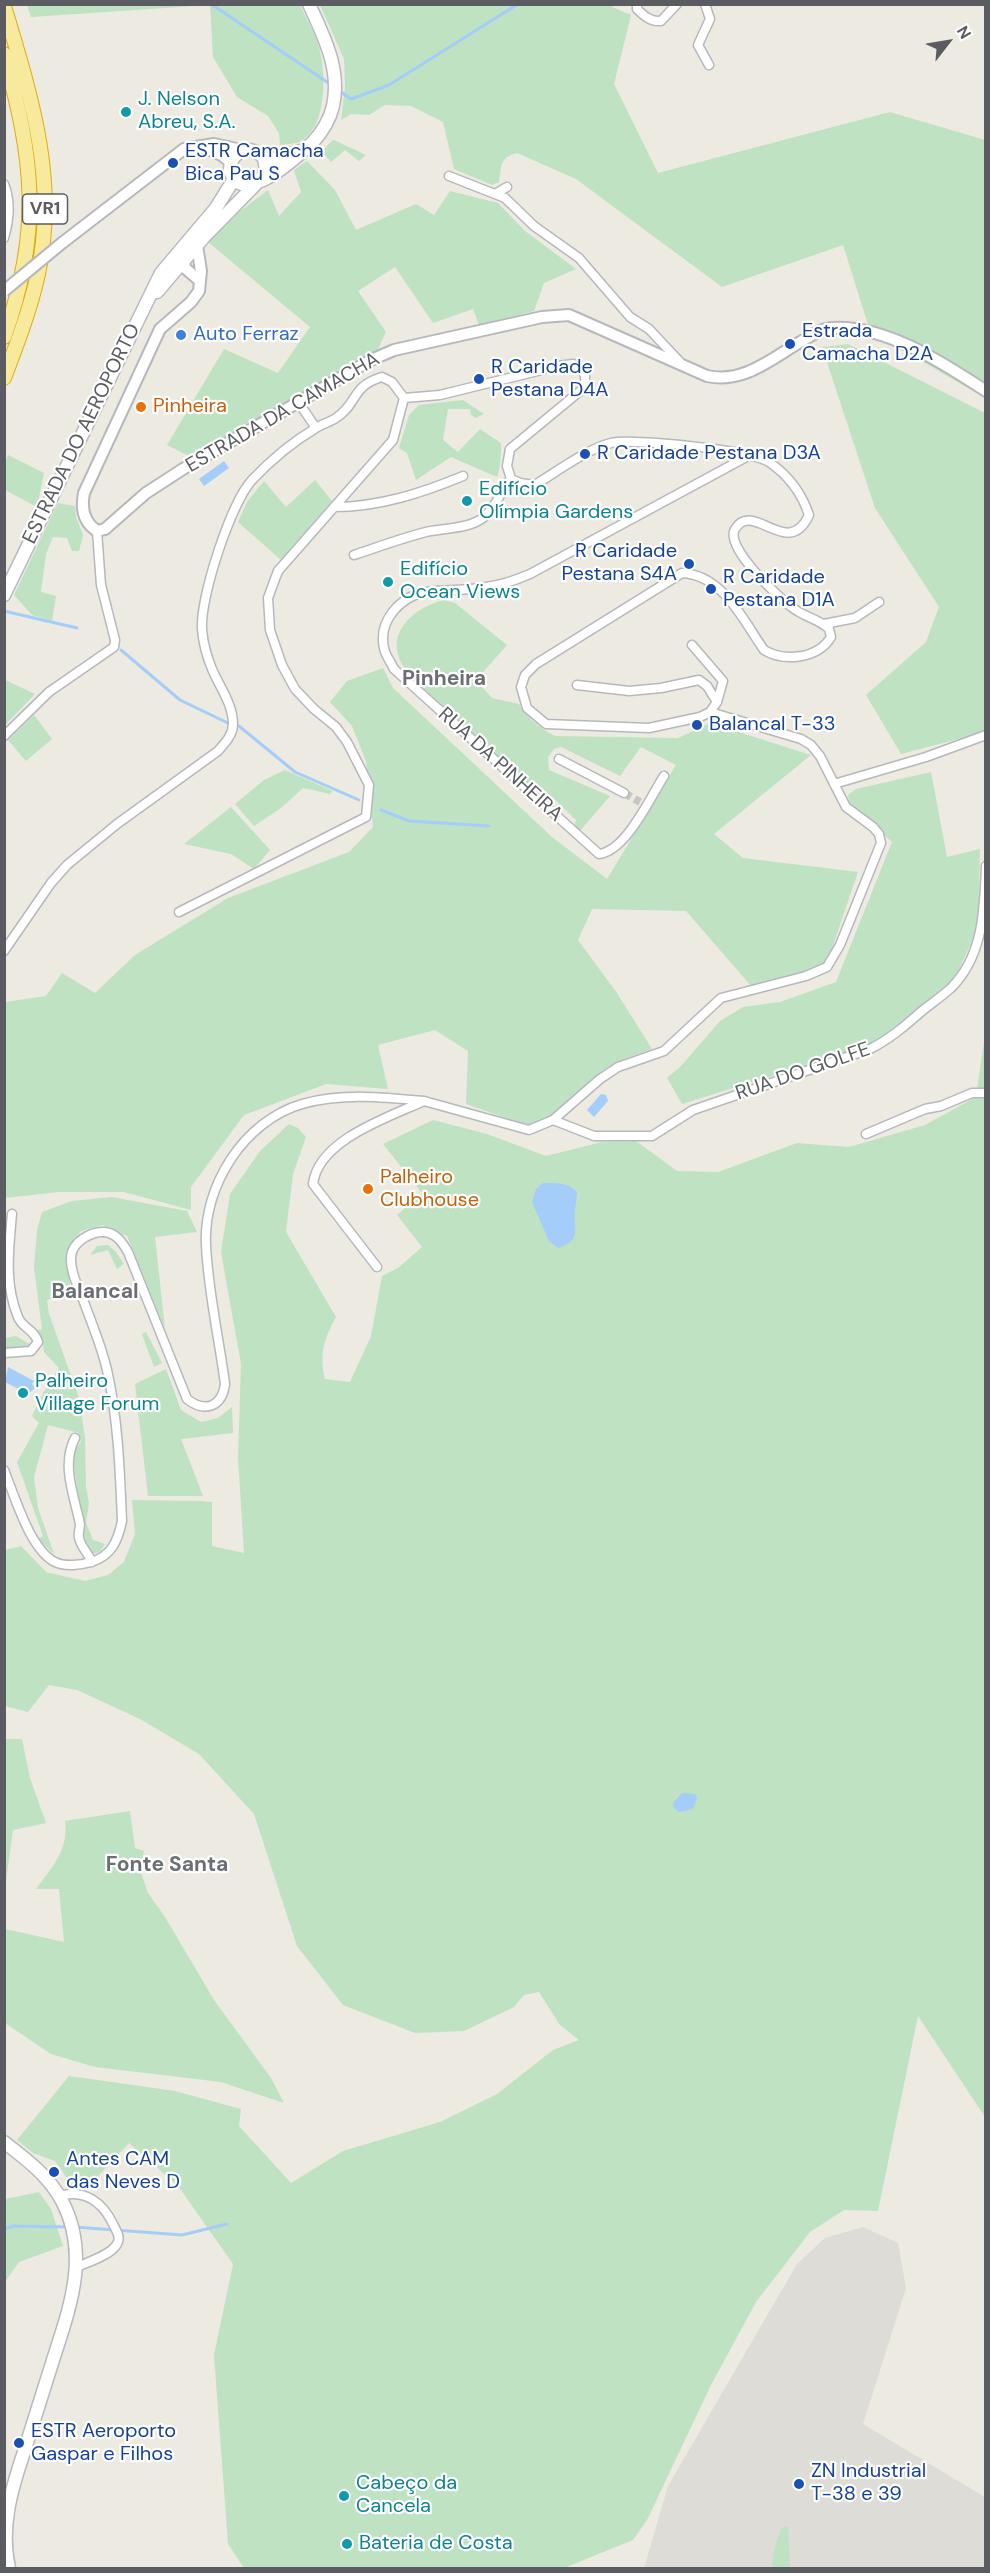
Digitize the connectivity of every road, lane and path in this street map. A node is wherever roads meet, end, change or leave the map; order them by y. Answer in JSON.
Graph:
{"nodes":[{"id":1,"x":309,"y":4,"type":"edge"},
{"id":2,"x":637,"y":4,"type":"edge"},
{"id":3,"x":677,"y":4,"type":"edge"},
{"id":4,"x":705,"y":4,"type":"edge"},
{"id":5,"x":4,"y":6,"type":"edge"},
{"id":6,"x":4,"y":54,"type":"edge"},
{"id":7,"x":709,"y":65,"type":"dead end"},
{"id":8,"x":197,"y":145,"type":"junction"},
{"id":9,"x":241,"y":150,"type":"junction"},
{"id":10,"x":302,"y":151,"type":"junction"},
{"id":11,"x":266,"y":161,"type":"junction"},
{"id":12,"x":231,"y":163,"type":"junction"},
{"id":13,"x":449,"y":176,"type":"dead end"},
{"id":14,"x":234,"y":179,"type":"junction"},
{"id":15,"x":258,"y":183,"type":"junction"},
{"id":16,"x":4,"y":184,"type":"edge"},
{"id":17,"x":507,"y":187,"type":"dead end"},
{"id":18,"x":495,"y":194,"type":"junction"},
{"id":19,"x":4,"y":238,"type":"edge"},
{"id":20,"x":192,"y":242,"type":"junction"},
{"id":21,"x":184,"y":260,"type":"junction"},
{"id":22,"x":200,"y":281,"type":"junction"},
{"id":23,"x":4,"y":291,"type":"edge"},
{"id":24,"x":144,"y":307,"type":"junction"},
{"id":25,"x":4,"y":337,"type":"edge"},
{"id":26,"x":682,"y":365,"type":"junction"},
{"id":27,"x":4,"y":378,"type":"edge"},
{"id":28,"x":986,"y":391,"type":"edge"},
{"id":29,"x":404,"y":398,"type":"junction"},
{"id":30,"x":299,"y":403,"type":"junction"},
{"id":31,"x":316,"y":428,"type":"junction"},
{"id":32,"x":751,"y":455,"type":"junction"},
{"id":33,"x":463,"y":476,"type":"dead end"},
{"id":34,"x":511,"y":479,"type":"junction"},
{"id":35,"x":334,"y":507,"type":"junction"},
{"id":36,"x":97,"y":531,"type":"junction"},
{"id":37,"x":354,"y":555,"type":"dead end"},
{"id":38,"x":5,"y":593,"type":"edge"},
{"id":39,"x":879,"y":602,"type":"dead end"},
{"id":40,"x":824,"y":624,"type":"junction"},
{"id":41,"x":692,"y":645,"type":"dead end"},
{"id":42,"x":577,"y":686,"type":"dead end"},
{"id":43,"x":717,"y":702,"type":"junction"},
{"id":44,"x":710,"y":712,"type":"junction"},
{"id":45,"x":986,"y":735,"type":"edge"},
{"id":46,"x":4,"y":736,"type":"edge"},
{"id":47,"x":559,"y":759,"type":"dead end"},
{"id":48,"x":664,"y":776,"type":"dead end"},
{"id":49,"x":834,"y":784,"type":"junction"},
{"id":50,"x":624,"y":793,"type":"tunnel mouth"},
{"id":51,"x":986,"y":866,"type":"edge"},
{"id":52,"x":179,"y":912,"type":"dead end"},
{"id":53,"x":983,"y":932,"type":"edge"},
{"id":54,"x":4,"y":951,"type":"edge"},
{"id":55,"x":986,"y":1093,"type":"edge"},
{"id":56,"x":424,"y":1101,"type":"junction"},
{"id":57,"x":553,"y":1119,"type":"junction"},
{"id":58,"x":866,"y":1134,"type":"dead end"},
{"id":59,"x":12,"y":1214,"type":"dead end"},
{"id":60,"x":377,"y":1267,"type":"dead end"},
{"id":61,"x":4,"y":1353,"type":"edge"},
{"id":62,"x":75,"y":1438,"type":"dead end"},
{"id":63,"x":4,"y":1470,"type":"edge"},
{"id":64,"x":92,"y":1562,"type":"junction"},
{"id":65,"x":4,"y":2142,"type":"edge"},
{"id":66,"x":61,"y":2200,"type":"junction"},
{"id":67,"x":76,"y":2267,"type":"junction"},
{"id":68,"x":9,"y":2568,"type":"edge"}],
"edges":[{"from":1,"to":10,"type":"main road","name":"ESTRADA DO AEROPORTO"},
{"from":2,"to":3,"type":"street"},
{"from":4,"to":7,"type":"street"},
{"from":5,"to":27,"type":"highway","number":"VR1"},
{"from":6,"to":25,"type":"highway","number":"VR1"},
{"from":8,"to":9,"type":"street"},
{"from":8,"to":12,"type":"street"},
{"from":8,"to":23,"type":"street","bridge":true},
{"from":9,"to":11,"type":"main road"},
{"from":9,"to":12,"type":"main road"},
{"from":10,"to":11,"type":"main road"},
{"from":10,"to":15,"type":"main road","name":"ESTRADA DO AEROPORTO"},
{"from":11,"to":15,"type":"main road"},
{"from":12,"to":14,"type":"main road"},
{"from":13,"to":18,"type":"street"},
{"from":14,"to":15,"type":"main road"},
{"from":14,"to":20,"type":"main road","name":"ESTRADA DO AEROPORTO"},
{"from":15,"to":20,"type":"main road","name":"ESTRADA DO AEROPORTO"},
{"from":16,"to":19,"type":"street"},
{"from":17,"to":18,"type":"street"},
{"from":18,"to":26,"type":"street"},
{"from":20,"to":21,"type":"main road","name":"ESTRADA DO AEROPORTO"},
{"from":20,"to":22,"type":"street"},
{"from":20,"to":24,"type":"main road","name":"ESTRADA DO AEROPORTO"},
{"from":21,"to":22,"type":"street"},
{"from":21,"to":24,"type":"main road","name":"ESTRADA DO AEROPORTO"},
{"from":22,"to":36,"type":"street"},
{"from":24,"to":38,"type":"main road","name":"ESTRADA DO AEROPORTO"},
{"from":26,"to":28,"type":"street","name":"ESTRADA DA CAMACHA"},
{"from":26,"to":30,"type":"street","name":"ESTRADA DA CAMACHA"},
{"from":29,"to":31,"type":"street"},
{"from":29,"to":34,"type":"street"},
{"from":29,"to":35,"type":"street"},
{"from":30,"to":31,"type":"street"},
{"from":30,"to":36,"type":"street","name":"ESTRADA DA CAMACHA"},
{"from":31,"to":54,"type":"street"},
{"from":32,"to":34,"type":"street"},
{"from":32,"to":40,"type":"street"},
{"from":32,"to":48,"type":"street","name":"RUA DA PINHEIRA"},
{"from":33,"to":35,"type":"street"},
{"from":34,"to":37,"type":"street"},
{"from":35,"to":52,"type":"street"},
{"from":36,"to":46,"type":"street"},
{"from":39,"to":40,"type":"street"},
{"from":40,"to":44,"type":"street"},
{"from":41,"to":43,"type":"street"},
{"from":42,"to":43,"type":"street"},
{"from":43,"to":44,"type":"street"},
{"from":44,"to":49,"type":"street"},
{"from":45,"to":49,"type":"street"},
{"from":47,"to":50,"type":"street"},
{"from":49,"to":57,"type":"street"},
{"from":51,"to":53,"type":"street","name":"RUA DO GOLFE"},
{"from":53,"to":57,"type":"street","name":"RUA DO GOLFE"},
{"from":55,"to":58,"type":"street"},
{"from":56,"to":57,"type":"street"},
{"from":56,"to":60,"type":"street"},
{"from":56,"to":64,"type":"street"},
{"from":59,"to":61,"type":"street"},
{"from":62,"to":64,"type":"street"},
{"from":63,"to":64,"type":"street"},
{"from":65,"to":66,"type":"main road"},
{"from":66,"to":67,"type":"main road"},
{"from":66,"to":67,"type":"street"},
{"from":67,"to":68,"type":"main road"}]}
